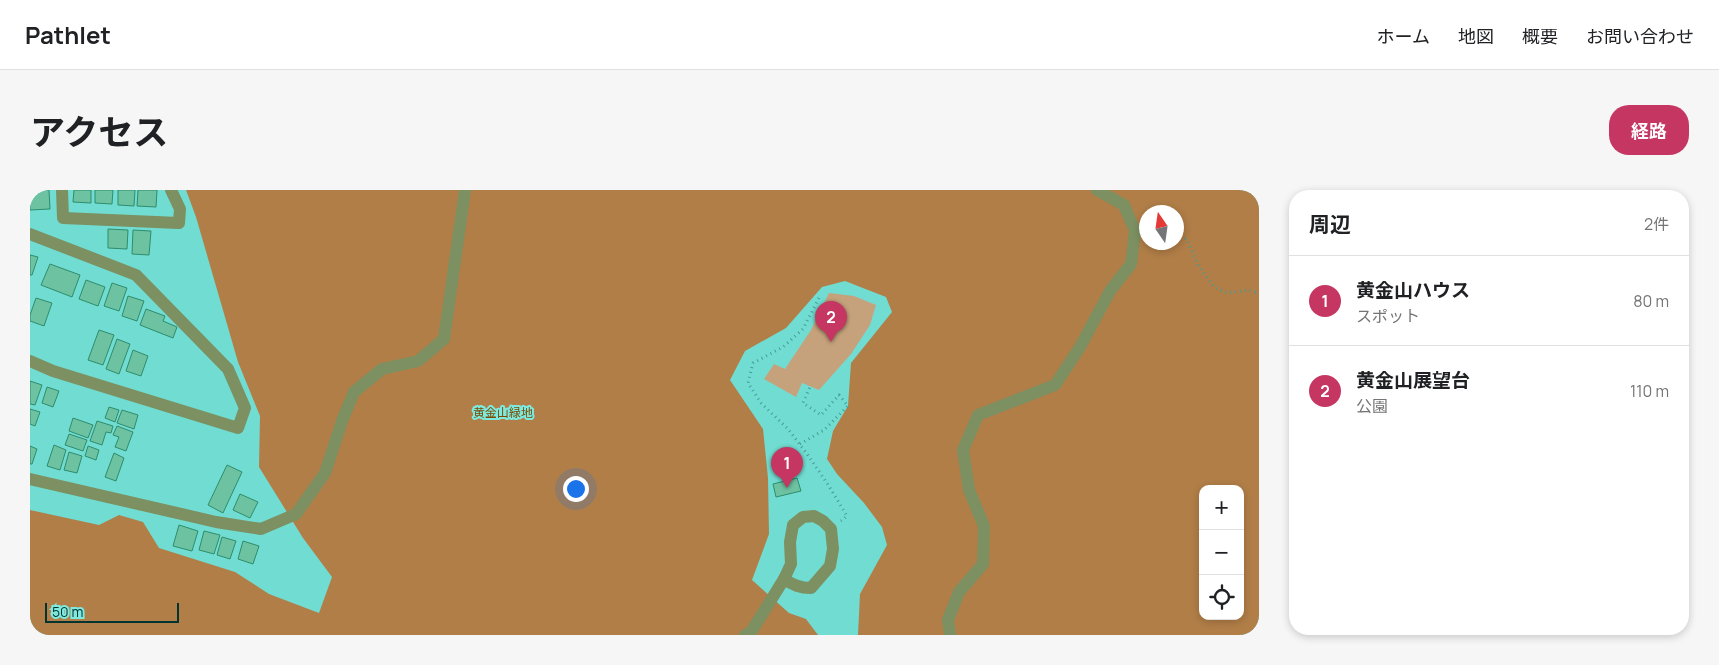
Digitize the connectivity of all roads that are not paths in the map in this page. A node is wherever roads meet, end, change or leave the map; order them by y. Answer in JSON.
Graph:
{"nodes":[{"id":1,"x":62,"y":190,"type":"edge"},
{"id":2,"x":171,"y":190,"type":"edge"},
{"id":3,"x":465,"y":190,"type":"edge"},
{"id":4,"x":1097,"y":190,"type":"edge"},
{"id":5,"x":30,"y":234,"type":"edge"},
{"id":6,"x":30,"y":361,"type":"edge"},
{"id":7,"x":30,"y":479,"type":"edge"},
{"id":8,"x":784,"y":579,"type":"junction"},
{"id":9,"x":745,"y":635,"type":"edge"},
{"id":10,"x":950,"y":635,"type":"edge"}],
"edges":[{"from":1,"to":2,"type":"street"},
{"from":3,"to":7,"type":"street"},
{"from":4,"to":10,"type":"street"},
{"from":5,"to":6,"type":"street"},
{"from":8,"to":8,"type":"street"},
{"from":8,"to":9,"type":"street"}]}
